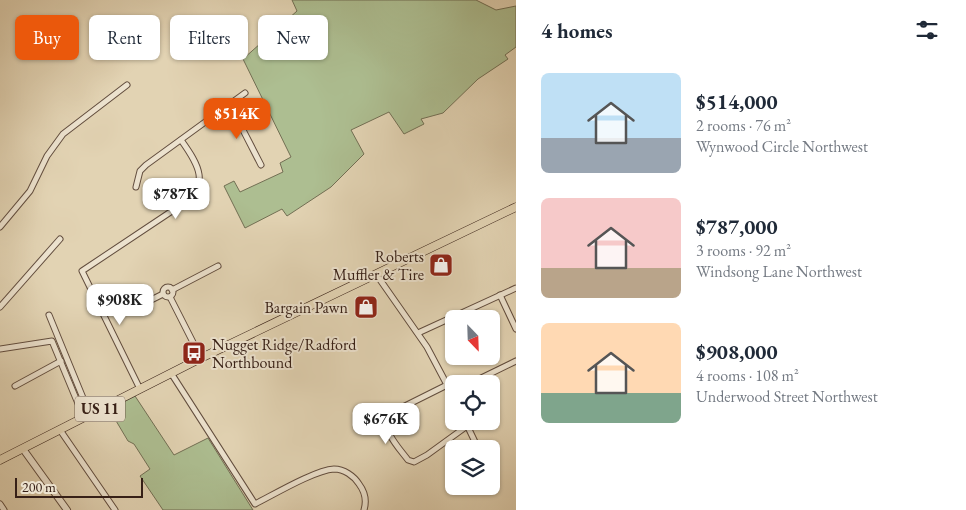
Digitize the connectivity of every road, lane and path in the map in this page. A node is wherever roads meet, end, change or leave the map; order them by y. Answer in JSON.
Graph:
{"nodes":[{"id":1,"x":127,"y":85,"type":"dead end"},
{"id":2,"x":245,"y":94,"type":"dead end"},
{"id":3,"x":228,"y":107,"type":"junction"},
{"id":4,"x":181,"y":140,"type":"junction"},
{"id":5,"x":261,"y":166,"type":"dead end"},
{"id":6,"x":136,"y":187,"type":"dead end"},
{"id":7,"x":516,"y":207,"type":"edge"},
{"id":8,"x":0,"y":227,"type":"edge"},
{"id":9,"x":60,"y":239,"type":"dead end"},
{"id":10,"x":218,"y":266,"type":"dead end"},
{"id":11,"x":376,"y":274,"type":"junction"},
{"id":12,"x":516,"y":288,"type":"edge"},
{"id":13,"x":172,"y":290,"type":"junction"},
{"id":14,"x":163,"y":294,"type":"junction"},
{"id":15,"x":500,"y":296,"type":"junction"},
{"id":16,"x":170,"y":297,"type":"junction"},
{"id":17,"x":141,"y":305,"type":"dead end"},
{"id":18,"x":0,"y":307,"type":"edge"},
{"id":19,"x":50,"y":315,"type":"dead end"},
{"id":20,"x":516,"y":329,"type":"edge"},
{"id":21,"x":418,"y":333,"type":"junction"},
{"id":22,"x":0,"y":349,"type":"edge"},
{"id":23,"x":201,"y":358,"type":"junction"},
{"id":24,"x":516,"y":361,"type":"edge"},
{"id":25,"x":61,"y":362,"type":"junction"},
{"id":26,"x":171,"y":374,"type":"junction"},
{"id":27,"x":487,"y":375,"type":"edge"},
{"id":28,"x":445,"y":382,"type":"edge"},
{"id":29,"x":15,"y":386,"type":"dead end"},
{"id":30,"x":445,"y":387,"type":"edge"},
{"id":31,"x":140,"y":389,"type":"junction"},
{"id":32,"x":87,"y":416,"type":"junction"},
{"id":33,"x":60,"y":430,"type":"junction"},
{"id":34,"x":457,"y":430,"type":"edge"},
{"id":35,"x":23,"y":449,"type":"junction"},
{"id":36,"x":0,"y":460,"type":"edge"},
{"id":37,"x":0,"y":504,"type":"edge"},
{"id":38,"x":4,"y":510,"type":"edge"},
{"id":39,"x":67,"y":510,"type":"edge"},
{"id":40,"x":115,"y":510,"type":"edge"},
{"id":41,"x":364,"y":510,"type":"edge"}],
"edges":[{"from":1,"to":8,"type":"street"},
{"from":2,"to":3,"type":"street"},
{"from":3,"to":4,"type":"street"},
{"from":3,"to":5,"type":"street"},
{"from":4,"to":6,"type":"street"},
{"from":4,"to":31,"type":"street"},
{"from":7,"to":11,"type":"main road","number":"US 11"},
{"from":9,"to":18,"type":"street"},
{"from":10,"to":13,"type":"street"},
{"from":11,"to":21,"type":"street"},
{"from":11,"to":23,"type":"main road","number":"US 11"},
{"from":12,"to":15,"type":"street"},
{"from":13,"to":14,"type":"street"},
{"from":13,"to":16,"type":"street"},
{"from":14,"to":16,"type":"street"},
{"from":14,"to":17,"type":"street"},
{"from":15,"to":20,"type":"street"},
{"from":15,"to":21,"type":"street"},
{"from":16,"to":23,"type":"street"},
{"from":19,"to":32,"type":"street"},
{"from":21,"to":28,"type":"street"},
{"from":22,"to":25,"type":"street"},
{"from":23,"to":26,"type":"main road","number":"US 11"},
{"from":24,"to":27,"type":"street"},
{"from":25,"to":29,"type":"street"},
{"from":25,"to":32,"type":"street"},
{"from":26,"to":31,"type":"main road","number":"US 11"},
{"from":26,"to":41,"type":"street"},
{"from":30,"to":34,"type":"street"},
{"from":31,"to":32,"type":"main road","number":"US 11"},
{"from":32,"to":33,"type":"main road","number":"US 11"},
{"from":33,"to":35,"type":"main road","number":"US 11"},
{"from":33,"to":40,"type":"street"},
{"from":35,"to":36,"type":"main road","number":"US 11"},
{"from":35,"to":39,"type":"street"},
{"from":37,"to":38,"type":"street"}]}
